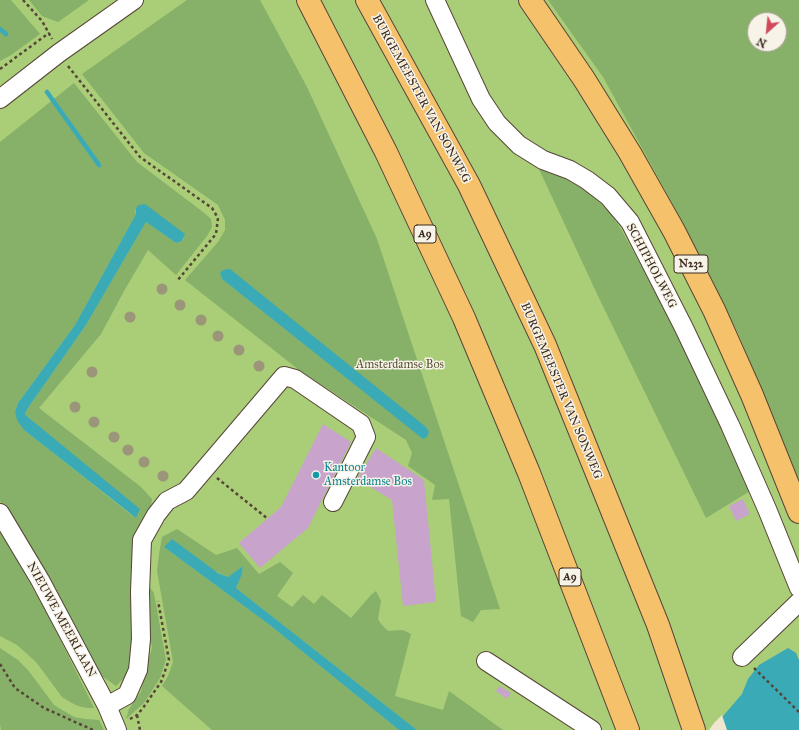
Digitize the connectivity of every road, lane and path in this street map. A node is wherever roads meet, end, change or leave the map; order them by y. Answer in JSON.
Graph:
{"nodes":[{"id":1,"x":22,"y":0,"type":"edge"},
{"id":2,"x":134,"y":0,"type":"edge"},
{"id":3,"x":308,"y":0,"type":"edge"},
{"id":4,"x":368,"y":0,"type":"edge"},
{"id":5,"x":435,"y":0,"type":"edge"},
{"id":6,"x":530,"y":0,"type":"edge"},
{"id":7,"x":65,"y":62,"type":"dead end"},
{"id":8,"x":0,"y":69,"type":"edge"},
{"id":9,"x":0,"y":99,"type":"edge"},
{"id":10,"x":177,"y":282,"type":"dead end"},
{"id":11,"x":206,"y":468,"type":"junction"},
{"id":12,"x":333,"y":502,"type":"dead end"},
{"id":13,"x":799,"y":512,"type":"edge"},
{"id":14,"x":0,"y":513,"type":"edge"},
{"id":15,"x":268,"y":519,"type":"dead end"},
{"id":16,"x":799,"y":588,"type":"edge"},
{"id":17,"x":799,"y":602,"type":"edge"},
{"id":18,"x":486,"y":661,"type":"dead end"},
{"id":19,"x":747,"y":661,"type":"joint"},
{"id":20,"x":0,"y":664,"type":"edge"},
{"id":21,"x":108,"y":706,"type":"junction"},
{"id":22,"x":799,"y":712,"type":"edge"},
{"id":23,"x":137,"y":715,"type":"dead end"},
{"id":24,"x":93,"y":730,"type":"edge"},
{"id":25,"x":118,"y":730,"type":"edge"},
{"id":26,"x":140,"y":730,"type":"edge"},
{"id":27,"x":592,"y":730,"type":"edge"},
{"id":28,"x":628,"y":730,"type":"edge"},
{"id":29,"x":694,"y":730,"type":"edge"}],
"edges":[{"from":1,"to":8,"type":"path"},
{"from":2,"to":9,"type":"street"},
{"from":3,"to":28,"type":"main road","number":"A9"},
{"from":4,"to":29,"type":"main road","name":"BURGEMEESTER VAN SONWEG"},
{"from":5,"to":16,"type":"street","name":"SCHIPHOLWEG"},
{"from":6,"to":13,"type":"main road","number":"N232"},
{"from":7,"to":10,"type":"path"},
{"from":11,"to":12,"type":"street"},
{"from":11,"to":15,"type":"path"},
{"from":11,"to":21,"type":"street"},
{"from":14,"to":21,"type":"street","name":"NIEUWE MEERLAAN"},
{"from":17,"to":19,"type":"street"},
{"from":18,"to":27,"type":"street"},
{"from":19,"to":22,"type":"path"},
{"from":20,"to":24,"type":"path"},
{"from":21,"to":25,"type":"street","name":"NIEUWE MEERLAAN"},
{"from":23,"to":26,"type":"path"}]}
